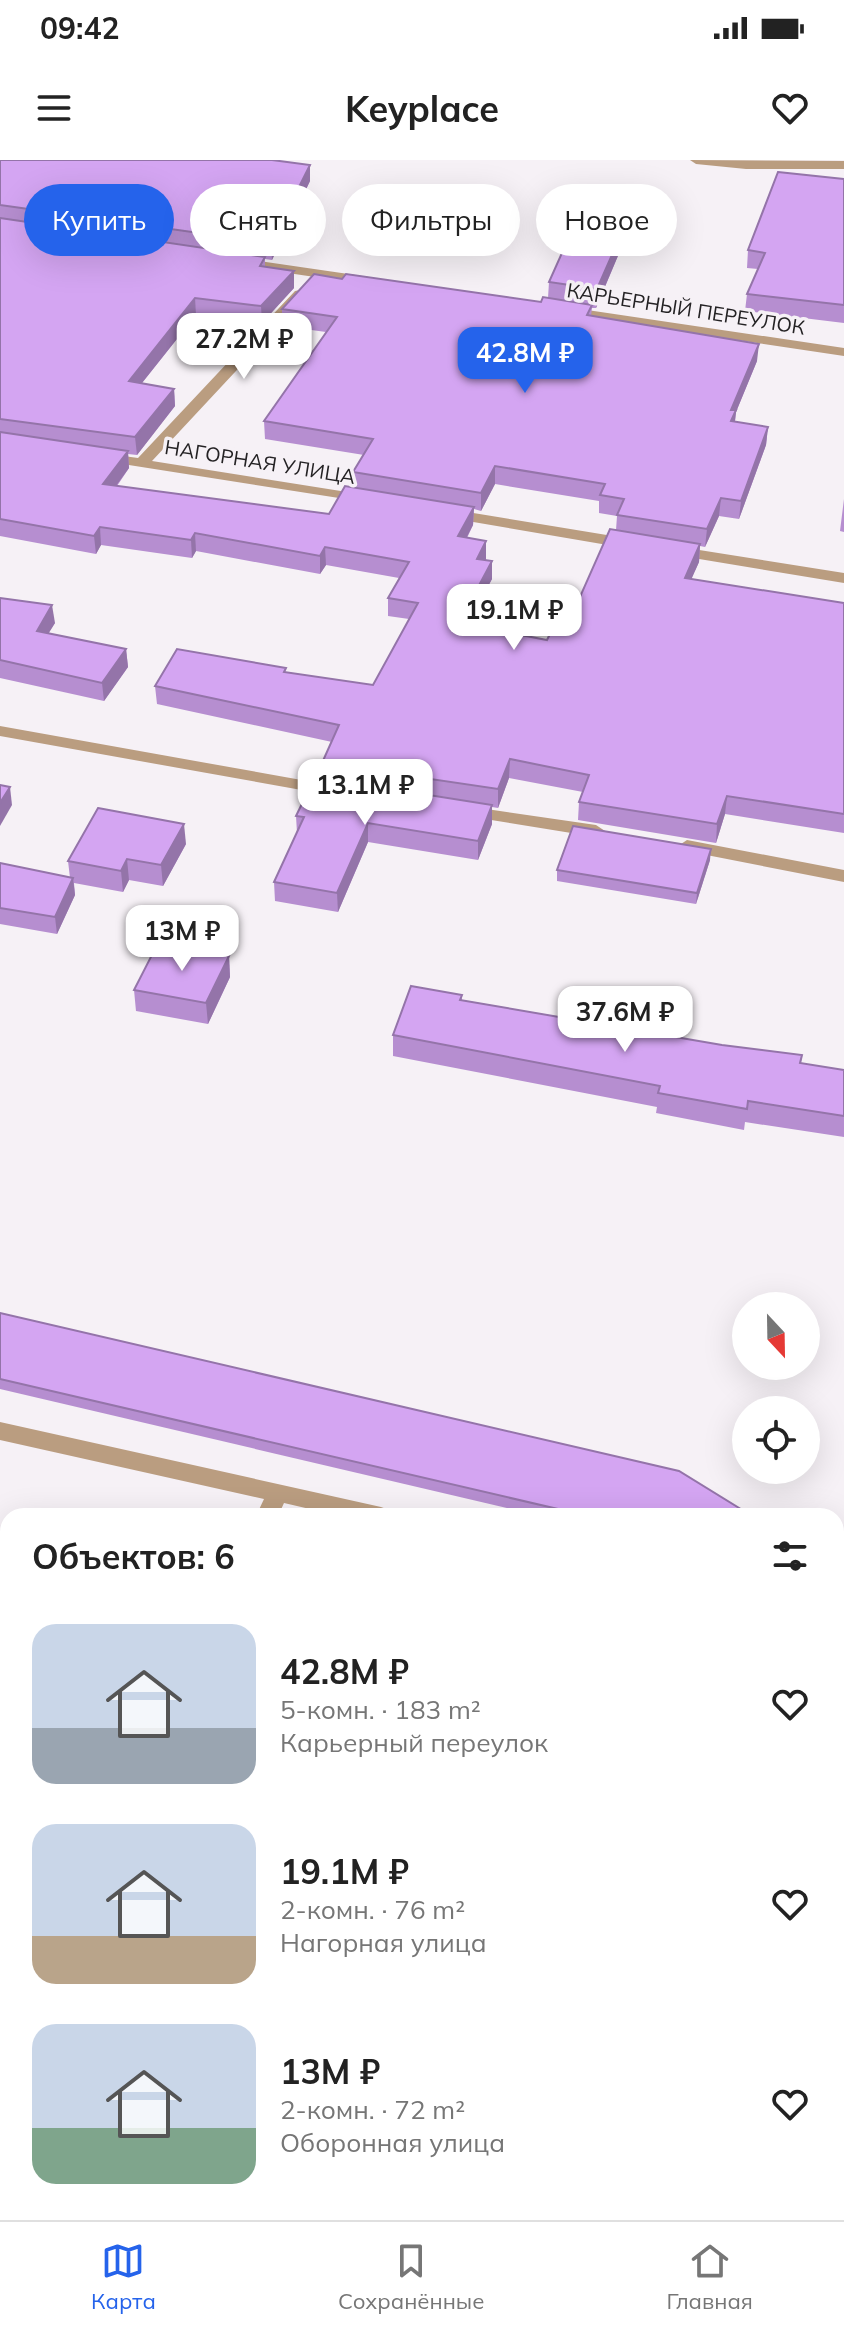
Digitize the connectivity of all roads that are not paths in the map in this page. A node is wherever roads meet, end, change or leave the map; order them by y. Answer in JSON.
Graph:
{"nodes":[{"id":1,"x":696,"y":160,"type":"edge"},
{"id":2,"x":844,"y":165,"type":"edge"},
{"id":3,"x":228,"y":261,"type":"edge"},
{"id":4,"x":319,"y":274,"type":"junction"},
{"id":5,"x":381,"y":283,"type":"edge"},
{"id":6,"x":551,"y":308,"type":"edge"},
{"id":7,"x":844,"y":352,"type":"edge"},
{"id":8,"x":79,"y":454,"type":"edge"},
{"id":9,"x":142,"y":463,"type":"junction"},
{"id":10,"x":388,"y":503,"type":"edge"},
{"id":11,"x":435,"y":511,"type":"edge"},
{"id":12,"x":844,"y":578,"type":"edge"},
{"id":13,"x":0,"y":731,"type":"edge"},
{"id":14,"x":358,"y":795,"type":"edge"},
{"id":15,"x":449,"y":809,"type":"edge"},
{"id":16,"x":617,"y":835,"type":"edge"},
{"id":17,"x":663,"y":842,"type":"edge"},
{"id":18,"x":844,"y":876,"type":"edge"},
{"id":19,"x":0,"y":1431,"type":"edge"},
{"id":20,"x":278,"y":1493,"type":"junction"},
{"id":21,"x":271,"y":1508,"type":"edge"},
{"id":22,"x":335,"y":1508,"type":"edge"}],
"edges":[{"from":1,"to":2,"type":"street"},
{"from":3,"to":4,"type":"street"},
{"from":4,"to":5,"type":"street"},
{"from":4,"to":9,"type":"street"},
{"from":6,"to":7,"type":"street","name":"КАРЬЕРНЫЙ ПЕРЕУЛОК"},
{"from":8,"to":9,"type":"street","name":"НАГОРНАЯ УЛИЦА"},
{"from":9,"to":10,"type":"street","name":"НАГОРНАЯ УЛИЦА"},
{"from":11,"to":12,"type":"street"},
{"from":13,"to":14,"type":"street"},
{"from":15,"to":16,"type":"street"},
{"from":17,"to":18,"type":"street"},
{"from":19,"to":20,"type":"street"},
{"from":20,"to":21,"type":"street"},
{"from":20,"to":22,"type":"street"}]}
